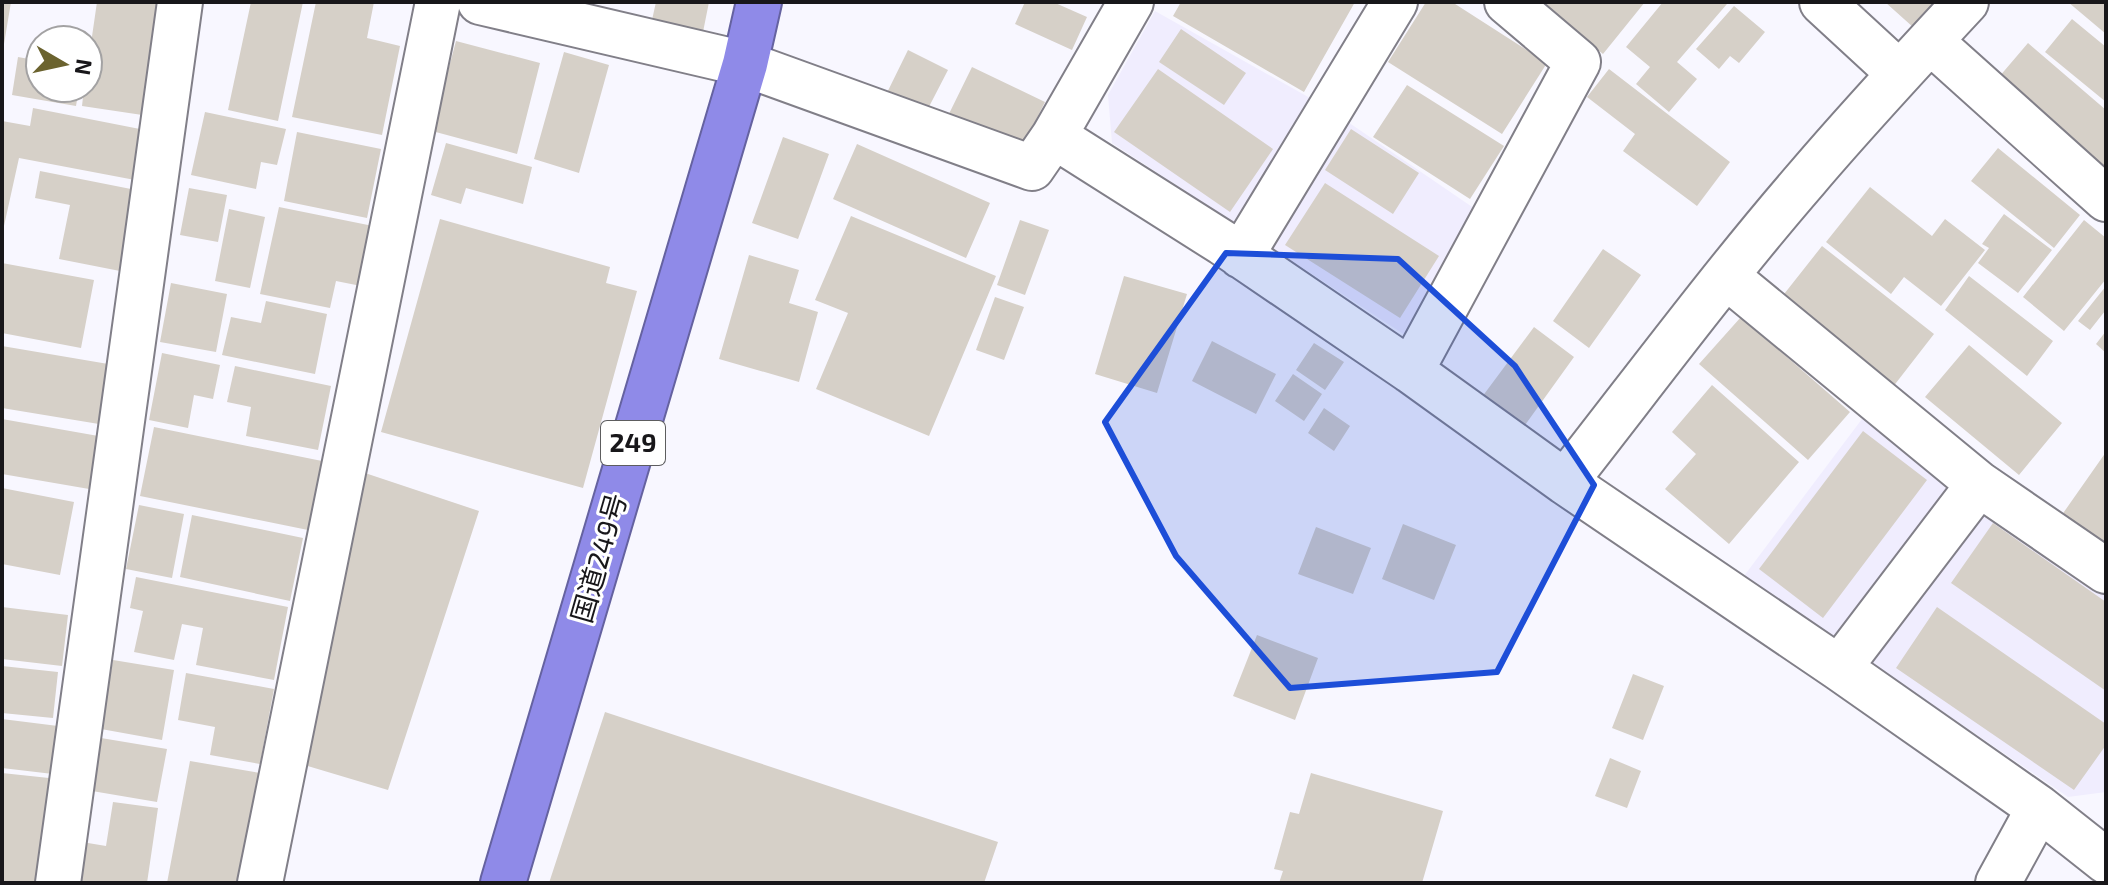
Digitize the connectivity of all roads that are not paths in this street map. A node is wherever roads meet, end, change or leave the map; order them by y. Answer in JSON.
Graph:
{"nodes":[{"id":1,"x":180,"y":2,"type":"edge"},
{"id":2,"x":438,"y":2,"type":"edge"},
{"id":3,"x":480,"y":2,"type":"edge"},
{"id":4,"x":759,"y":2,"type":"edge"},
{"id":5,"x":1131,"y":2,"type":"edge"},
{"id":6,"x":1395,"y":2,"type":"edge"},
{"id":7,"x":1507,"y":2,"type":"edge"},
{"id":8,"x":1822,"y":2,"type":"edge"},
{"id":9,"x":1966,"y":2,"type":"edge"},
{"id":10,"x":1930,"y":41,"type":"junction"},
{"id":11,"x":745,"y":64,"type":"junction"},
{"id":12,"x":1899,"y":73,"type":"junction"},
{"id":13,"x":1054,"y":136,"type":"junction"},
{"id":14,"x":2106,"y":199,"type":"edge"},
{"id":15,"x":1241,"y":256,"type":"junction"},
{"id":16,"x":1726,"y":276,"type":"junction"},
{"id":17,"x":1411,"y":371,"type":"junction"},
{"id":18,"x":1565,"y":482,"type":"junction"},
{"id":19,"x":1979,"y":484,"type":"junction"},
{"id":20,"x":2106,"y":571,"type":"edge"},
{"id":21,"x":1839,"y":668,"type":"junction"},
{"id":22,"x":2039,"y":808,"type":"junction"},
{"id":23,"x":2101,"y":849,"type":"edge"},
{"id":24,"x":58,"y":883,"type":"edge"},
{"id":25,"x":260,"y":883,"type":"edge"},
{"id":26,"x":503,"y":883,"type":"edge"},
{"id":27,"x":1998,"y":883,"type":"edge"}],
"edges":[{"from":1,"to":24,"type":"street"},
{"from":2,"to":25,"type":"street"},
{"from":3,"to":11,"type":"street"},
{"from":4,"to":11,"type":"highway","name":"国道249号","number":"249"},
{"from":5,"to":13,"type":"street"},
{"from":6,"to":15,"type":"street"},
{"from":7,"to":17,"type":"street"},
{"from":8,"to":12,"type":"street"},
{"from":9,"to":10,"type":"street"},
{"from":10,"to":12,"type":"street"},
{"from":10,"to":14,"type":"street"},
{"from":11,"to":13,"type":"street"},
{"from":11,"to":26,"type":"highway","name":"国道249号","number":"249"},
{"from":12,"to":16,"type":"street"},
{"from":13,"to":15,"type":"street"},
{"from":15,"to":17,"type":"street"},
{"from":16,"to":18,"type":"street"},
{"from":16,"to":19,"type":"street"},
{"from":17,"to":18,"type":"street"},
{"from":18,"to":21,"type":"street"},
{"from":19,"to":20,"type":"street"},
{"from":19,"to":21,"type":"street"},
{"from":21,"to":22,"type":"street"},
{"from":22,"to":23,"type":"street"},
{"from":22,"to":27,"type":"street"}]}
